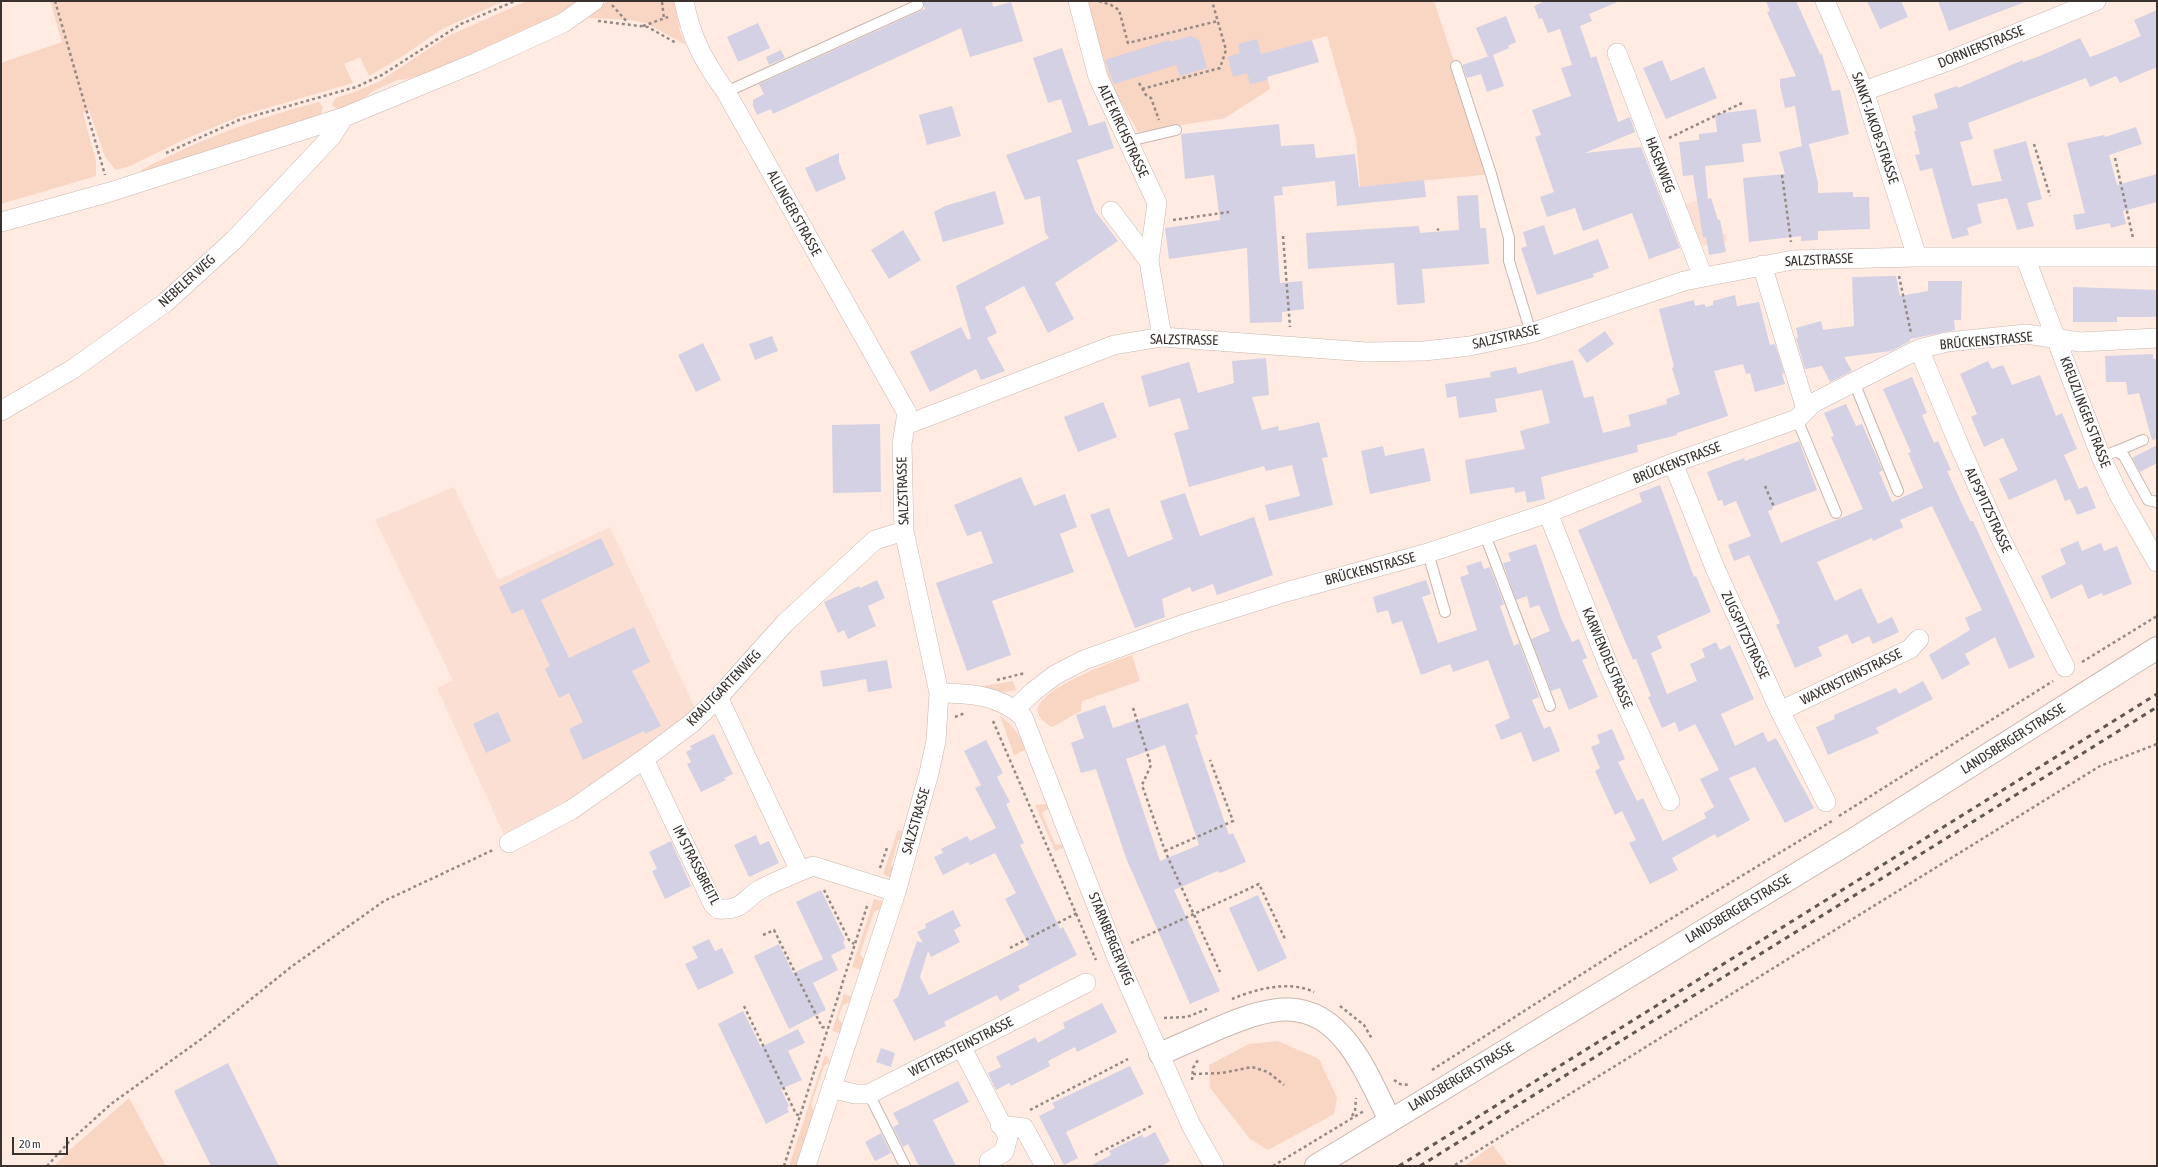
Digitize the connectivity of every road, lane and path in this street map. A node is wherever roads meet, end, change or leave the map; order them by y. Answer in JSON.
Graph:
{"nodes":[{"id":1,"x":55,"y":1,"type":"edge"},
{"id":2,"x":515,"y":1,"type":"edge"},
{"id":3,"x":594,"y":1,"type":"edge"},
{"id":4,"x":608,"y":1,"type":"edge"},
{"id":5,"x":1078,"y":1,"type":"edge"},
{"id":6,"x":1099,"y":1,"type":"edge"},
{"id":7,"x":1212,"y":1,"type":"edge"},
{"id":8,"x":1825,"y":1,"type":"edge"},
{"id":9,"x":662,"y":2,"type":"dead end"},
{"id":10,"x":2090,"y":2,"type":"edge"},
{"id":11,"x":918,"y":5,"type":"dead end"},
{"id":12,"x":685,"y":6,"type":"edge"},
{"id":13,"x":664,"y":19,"type":"junction"},
{"id":14,"x":1218,"y":21,"type":"junction"},
{"id":15,"x":594,"y":22,"type":"dead end"},
{"id":16,"x":629,"y":24,"type":"junction"},
{"id":17,"x":642,"y":26,"type":"junction"},
{"id":18,"x":681,"y":46,"type":"dead end"},
{"id":19,"x":1617,"y":53,"type":"dead end"},
{"id":20,"x":1456,"y":66,"type":"dead end"},
{"id":21,"x":1139,"y":83,"type":"dead end"},
{"id":22,"x":1142,"y":89,"type":"junction"},
{"id":23,"x":1864,"y":91,"type":"junction"},
{"id":24,"x":726,"y":92,"type":"junction"},
{"id":25,"x":1742,"y":103,"type":"dead end"},
{"id":26,"x":344,"y":116,"type":"junction"},
{"id":27,"x":1160,"y":121,"type":"dead end"},
{"id":28,"x":1176,"y":130,"type":"dead end"},
{"id":29,"x":1129,"y":141,"type":"junction"},
{"id":30,"x":2034,"y":144,"type":"dead end"},
{"id":31,"x":1652,"y":146,"type":"junction"},
{"id":32,"x":98,"y":154,"type":"dead end"},
{"id":33,"x":162,"y":154,"type":"dead end"},
{"id":34,"x":2115,"y":158,"type":"dead end"},
{"id":35,"x":1782,"y":175,"type":"dead end"},
{"id":36,"x":2050,"y":196,"type":"dead end"},
{"id":37,"x":1111,"y":211,"type":"dead end"},
{"id":38,"x":1229,"y":212,"type":"dead end"},
{"id":39,"x":1,"y":222,"type":"edge"},
{"id":40,"x":1154,"y":222,"type":"junction"},
{"id":41,"x":1283,"y":236,"type":"dead end"},
{"id":42,"x":2157,"y":256,"type":"edge"},
{"id":43,"x":1917,"y":257,"type":"junction"},
{"id":44,"x":2025,"y":257,"type":"junction"},
{"id":45,"x":2133,"y":257,"type":"junction"},
{"id":46,"x":1897,"y":258,"type":"junction"},
{"id":47,"x":1793,"y":260,"type":"junction"},
{"id":48,"x":1149,"y":261,"type":"junction"},
{"id":49,"x":1762,"y":265,"type":"junction"},
{"id":50,"x":1703,"y":277,"type":"junction"},
{"id":51,"x":1530,"y":333,"type":"junction"},
{"id":52,"x":1162,"y":337,"type":"junction"},
{"id":53,"x":2056,"y":338,"type":"junction"},
{"id":54,"x":2157,"y":338,"type":"edge"},
{"id":55,"x":1290,"y":346,"type":"junction"},
{"id":56,"x":1917,"y":350,"type":"junction"},
{"id":57,"x":1854,"y":382,"type":"junction"},
{"id":58,"x":1,"y":411,"type":"edge"},
{"id":59,"x":1801,"y":414,"type":"junction"},
{"id":60,"x":906,"y":425,"type":"junction"},
{"id":61,"x":2143,"y":440,"type":"dead end"},
{"id":62,"x":2109,"y":454,"type":"junction"},
{"id":63,"x":1673,"y":463,"type":"junction"},
{"id":64,"x":1765,"y":486,"type":"dead end"},
{"id":65,"x":1898,"y":491,"type":"dead end"},
{"id":66,"x":2157,"y":502,"type":"edge"},
{"id":67,"x":1774,"y":507,"type":"dead end"},
{"id":68,"x":1548,"y":513,"type":"junction"},
{"id":69,"x":1836,"y":513,"type":"dead end"},
{"id":70,"x":904,"y":531,"type":"junction"},
{"id":71,"x":1486,"y":535,"type":"junction"},
{"id":72,"x":1428,"y":553,"type":"junction"},
{"id":73,"x":2157,"y":562,"type":"edge"},
{"id":74,"x":1445,"y":612,"type":"dead end"},
{"id":75,"x":2157,"y":616,"type":"edge"},
{"id":76,"x":1919,"y":639,"type":"dead end"},
{"id":77,"x":2157,"y":648,"type":"edge"},
{"id":78,"x":2066,"y":670,"type":"junction"},
{"id":79,"x":939,"y":693,"type":"junction"},
{"id":80,"x":718,"y":697,"type":"junction"},
{"id":81,"x":1550,"y":706,"type":"dead end"},
{"id":82,"x":1133,"y":708,"type":"dead end"},
{"id":83,"x":1015,"y":709,"type":"junction"},
{"id":84,"x":1780,"y":711,"type":"junction"},
{"id":85,"x":971,"y":712,"type":"dead end"},
{"id":86,"x":938,"y":716,"type":"junction"},
{"id":87,"x":990,"y":718,"type":"dead end"},
{"id":88,"x":998,"y":733,"type":"dead end"},
{"id":89,"x":2157,"y":744,"type":"edge"},
{"id":90,"x":644,"y":759,"type":"junction"},
{"id":91,"x":1210,"y":760,"type":"dead end"},
{"id":92,"x":1670,"y":801,"type":"dead end"},
{"id":93,"x":1826,"y":802,"type":"dead end"},
{"id":94,"x":889,"y":841,"type":"dead end"},
{"id":95,"x":509,"y":843,"type":"joint"},
{"id":96,"x":1165,"y":851,"type":"junction"},
{"id":97,"x":823,"y":867,"type":"junction"},
{"id":98,"x":800,"y":871,"type":"junction"},
{"id":99,"x":874,"y":884,"type":"junction"},
{"id":100,"x":896,"y":892,"type":"junction"},
{"id":101,"x":1076,"y":913,"type":"dead end"},
{"id":102,"x":1194,"y":914,"type":"junction"},
{"id":103,"x":763,"y":935,"type":"dead end"},
{"id":104,"x":1286,"y":941,"type":"dead end"},
{"id":105,"x":854,"y":944,"type":"junction"},
{"id":106,"x":1010,"y":948,"type":"dead end"},
{"id":107,"x":1114,"y":950,"type":"junction"},
{"id":108,"x":1220,"y":972,"type":"dead end"},
{"id":109,"x":1086,"y":983,"type":"dead end"},
{"id":110,"x":744,"y":1006,"type":"dead end"},
{"id":111,"x":827,"y":1028,"type":"junction"},
{"id":112,"x":962,"y":1048,"type":"junction"},
{"id":113,"x":1160,"y":1054,"type":"junction"},
{"id":114,"x":1203,"y":1055,"type":"dead end"},
{"id":115,"x":1128,"y":1060,"type":"dead end"},
{"id":116,"x":1428,"y":1072,"type":"dead end"},
{"id":117,"x":1193,"y":1074,"type":"junction"},
{"id":118,"x":1415,"y":1080,"type":"dead end"},
{"id":119,"x":1284,"y":1085,"type":"dead end"},
{"id":120,"x":1409,"y":1085,"type":"dead end"},
{"id":121,"x":1193,"y":1086,"type":"dead end"},
{"id":122,"x":831,"y":1088,"type":"junction"},
{"id":123,"x":1354,"y":1092,"type":"dead end"},
{"id":124,"x":869,"y":1094,"type":"junction"},
{"id":125,"x":1027,"y":1111,"type":"dead end"},
{"id":126,"x":1385,"y":1111,"type":"junction"},
{"id":127,"x":800,"y":1116,"type":"junction"},
{"id":128,"x":1351,"y":1117,"type":"junction"},
{"id":129,"x":1000,"y":1125,"type":"junction"},
{"id":130,"x":1153,"y":1126,"type":"dead end"},
{"id":131,"x":1095,"y":1155,"type":"dead end"},
{"id":132,"x":1455,"y":1165,"type":"edge"},
{"id":133,"x":47,"y":1166,"type":"edge"},
{"id":134,"x":784,"y":1166,"type":"edge"},
{"id":135,"x":806,"y":1166,"type":"edge"},
{"id":136,"x":905,"y":1166,"type":"edge"},
{"id":137,"x":992,"y":1166,"type":"edge"},
{"id":138,"x":1045,"y":1166,"type":"edge"},
{"id":139,"x":1214,"y":1166,"type":"edge"},
{"id":140,"x":1274,"y":1166,"type":"edge"},
{"id":141,"x":1316,"y":1166,"type":"edge"}],
"edges":[{"from":1,"to":32,"type":"path"},
{"from":2,"to":33,"type":"path"},
{"from":3,"to":26,"type":"street"},
{"from":4,"to":16,"type":"path"},
{"from":5,"to":29,"type":"street","name":"ALTE KIRCHSTRASSE"},
{"from":6,"to":14,"type":"path"},
{"from":7,"to":14,"type":"path"},
{"from":8,"to":23,"type":"street","name":"SANKT-JAKOB-STRASSE"},
{"from":9,"to":13,"type":"path"},
{"from":10,"to":23,"type":"street","name":"DORNIERSTRASSE"},
{"from":11,"to":24,"type":"lane"},
{"from":12,"to":13,"type":"path"},
{"from":12,"to":24,"type":"street","name":"ALLINGER STRASSE"},
{"from":13,"to":17,"type":"path"},
{"from":14,"to":22,"type":"path"},
{"from":15,"to":16,"type":"path"},
{"from":16,"to":17,"type":"path"},
{"from":17,"to":18,"type":"path"},
{"from":19,"to":31,"type":"street","name":"HASENWEG"},
{"from":20,"to":51,"type":"lane"},
{"from":21,"to":22,"type":"path"},
{"from":22,"to":27,"type":"path"},
{"from":23,"to":43,"type":"street","name":"SANKT-JAKOB-STRASSE"},
{"from":24,"to":60,"type":"street","name":"ALLINGER STRASSE"},
{"from":25,"to":31,"type":"path"},
{"from":26,"to":39,"type":"street"},
{"from":26,"to":58,"type":"street","name":"NEBELER WEG"},
{"from":28,"to":29,"type":"lane"},
{"from":29,"to":40,"type":"street","name":"ALTE KIRCHSTRASSE"},
{"from":30,"to":36,"type":"path"},
{"from":31,"to":50,"type":"street","name":"HASENWEG"},
{"from":34,"to":45,"type":"path"},
{"from":35,"to":47,"type":"path"},
{"from":37,"to":48,"type":"street","name":"ALTE KIRCHSTRASSE"},
{"from":38,"to":40,"type":"path"},
{"from":40,"to":48,"type":"street","name":"ALTE KIRCHSTRASSE"},
{"from":41,"to":55,"type":"path"},
{"from":42,"to":45,"type":"street","name":"SALZSTRASSE"},
{"from":43,"to":44,"type":"street","name":"SALZSTRASSE"},
{"from":43,"to":46,"type":"street","name":"SALZSTRASSE"},
{"from":44,"to":45,"type":"street","name":"SALZSTRASSE"},
{"from":44,"to":53,"type":"street","name":"KREUZLINGER STRASSE"},
{"from":46,"to":47,"type":"street","name":"SALZSTRASSE"},
{"from":46,"to":56,"type":"path"},
{"from":47,"to":49,"type":"street","name":"SALZSTRASSE"},
{"from":48,"to":52,"type":"street","name":"ALTE KIRCHSTRASSE"},
{"from":49,"to":50,"type":"street","name":"SALZSTRASSE"},
{"from":49,"to":59,"type":"street"},
{"from":50,"to":51,"type":"street","name":"SALZSTRASSE"},
{"from":51,"to":55,"type":"street","name":"SALZSTRASSE"},
{"from":52,"to":55,"type":"street","name":"SALZSTRASSE"},
{"from":52,"to":60,"type":"street","name":"SALZSTRASSE"},
{"from":53,"to":54,"type":"street","name":"BRÜCKENSTRASSE"},
{"from":53,"to":56,"type":"street","name":"BRÜCKENSTRASSE"},
{"from":53,"to":62,"type":"street","name":"KREUZLINGER STRASSE"},
{"from":56,"to":57,"type":"street","name":"BRÜCKENSTRASSE"},
{"from":56,"to":78,"type":"street","name":"ALPSPITZSTRASSE"},
{"from":57,"to":59,"type":"street","name":"BRÜCKENSTRASSE"},
{"from":57,"to":65,"type":"lane"},
{"from":59,"to":63,"type":"street","name":"BRÜCKENSTRASSE"},
{"from":59,"to":69,"type":"lane"},
{"from":60,"to":70,"type":"street","name":"SALZSTRASSE"},
{"from":61,"to":62,"type":"lane"},
{"from":62,"to":66,"type":"lane"},
{"from":62,"to":73,"type":"street","name":"KREUZLINGER STRASSE"},
{"from":63,"to":68,"type":"street","name":"BRÜCKENSTRASSE"},
{"from":63,"to":84,"type":"street","name":"ZUGSPITZSTRASSE"},
{"from":64,"to":67,"type":"path"},
{"from":68,"to":71,"type":"street","name":"BRÜCKENSTRASSE"},
{"from":68,"to":92,"type":"street","name":"KARWENDELSTRASSE"},
{"from":70,"to":79,"type":"street","name":"SALZSTRASSE"},
{"from":70,"to":80,"type":"street","name":"KRAUTGARTENWEG"},
{"from":71,"to":72,"type":"street","name":"BRÜCKENSTRASSE"},
{"from":71,"to":81,"type":"lane"},
{"from":72,"to":74,"type":"lane"},
{"from":72,"to":83,"type":"street","name":"BRÜCKENSTRASSE"},
{"from":75,"to":78,"type":"path"},
{"from":76,"to":84,"type":"street","name":"WAXENSTEINSTRASSE"},
{"from":77,"to":126,"type":"main road","name":"LANDSBERGER STRASSE"},
{"from":78,"to":116,"type":"path"},
{"from":79,"to":83,"type":"street"},
{"from":79,"to":86,"type":"street","name":"SALZSTRASSE"},
{"from":80,"to":90,"type":"street","name":"KRAUTGARTENWEG"},
{"from":80,"to":98,"type":"street"},
{"from":82,"to":96,"type":"path"},
{"from":83,"to":107,"type":"street","name":"STARNBERGER WEG"},
{"from":84,"to":93,"type":"street","name":"ZUGSPITZSTRASSE"},
{"from":85,"to":86,"type":"path"},
{"from":86,"to":100,"type":"street","name":"SALZSTRASSE"},
{"from":87,"to":88,"type":"path"},
{"from":89,"to":132,"type":"path"},
{"from":90,"to":95,"type":"street","name":"KRAUTGARTENWEG"},
{"from":90,"to":98,"type":"street","name":"IM STRASSBREITL"},
{"from":91,"to":96,"type":"path"},
{"from":94,"to":99,"type":"path"},
{"from":95,"to":133,"type":"path"},
{"from":96,"to":102,"type":"path"},
{"from":97,"to":98,"type":"street","name":"IM STRASSBREITL"},
{"from":97,"to":99,"type":"street","name":"IM STRASSBREITL"},
{"from":97,"to":105,"type":"path"},
{"from":99,"to":100,"type":"street","name":"IM STRASSBREITL"},
{"from":99,"to":105,"type":"path"},
{"from":100,"to":122,"type":"street","name":"SALZSTRASSE"},
{"from":101,"to":106,"type":"path"},
{"from":102,"to":104,"type":"path"},
{"from":102,"to":107,"type":"path"},
{"from":102,"to":108,"type":"path"},
{"from":103,"to":111,"type":"path"},
{"from":105,"to":111,"type":"path"},
{"from":107,"to":113,"type":"street","name":"STARNBERGER WEG"},
{"from":109,"to":112,"type":"street","name":"WETTERSTEINSTRASSE"},
{"from":110,"to":127,"type":"path"},
{"from":111,"to":127,"type":"path"},
{"from":112,"to":124,"type":"street","name":"WETTERSTEINSTRASSE"},
{"from":112,"to":129,"type":"street"},
{"from":113,"to":126,"type":"main road"},
{"from":113,"to":139,"type":"street","name":"STARNBERGER WEG"},
{"from":114,"to":117,"type":"path"},
{"from":115,"to":125,"type":"path"},
{"from":117,"to":119,"type":"path"},
{"from":117,"to":121,"type":"path"},
{"from":118,"to":120,"type":"path"},
{"from":122,"to":124,"type":"street"},
{"from":122,"to":135,"type":"street","name":"SALZSTRASSE"},
{"from":123,"to":128,"type":"path"},
{"from":124,"to":136,"type":"lane"},
{"from":126,"to":128,"type":"path"},
{"from":126,"to":141,"type":"main road","name":"LANDSBERGER STRASSE"},
{"from":127,"to":134,"type":"path"},
{"from":128,"to":140,"type":"path"},
{"from":129,"to":137,"type":"street"},
{"from":129,"to":138,"type":"street"},
{"from":130,"to":131,"type":"path"}]}
